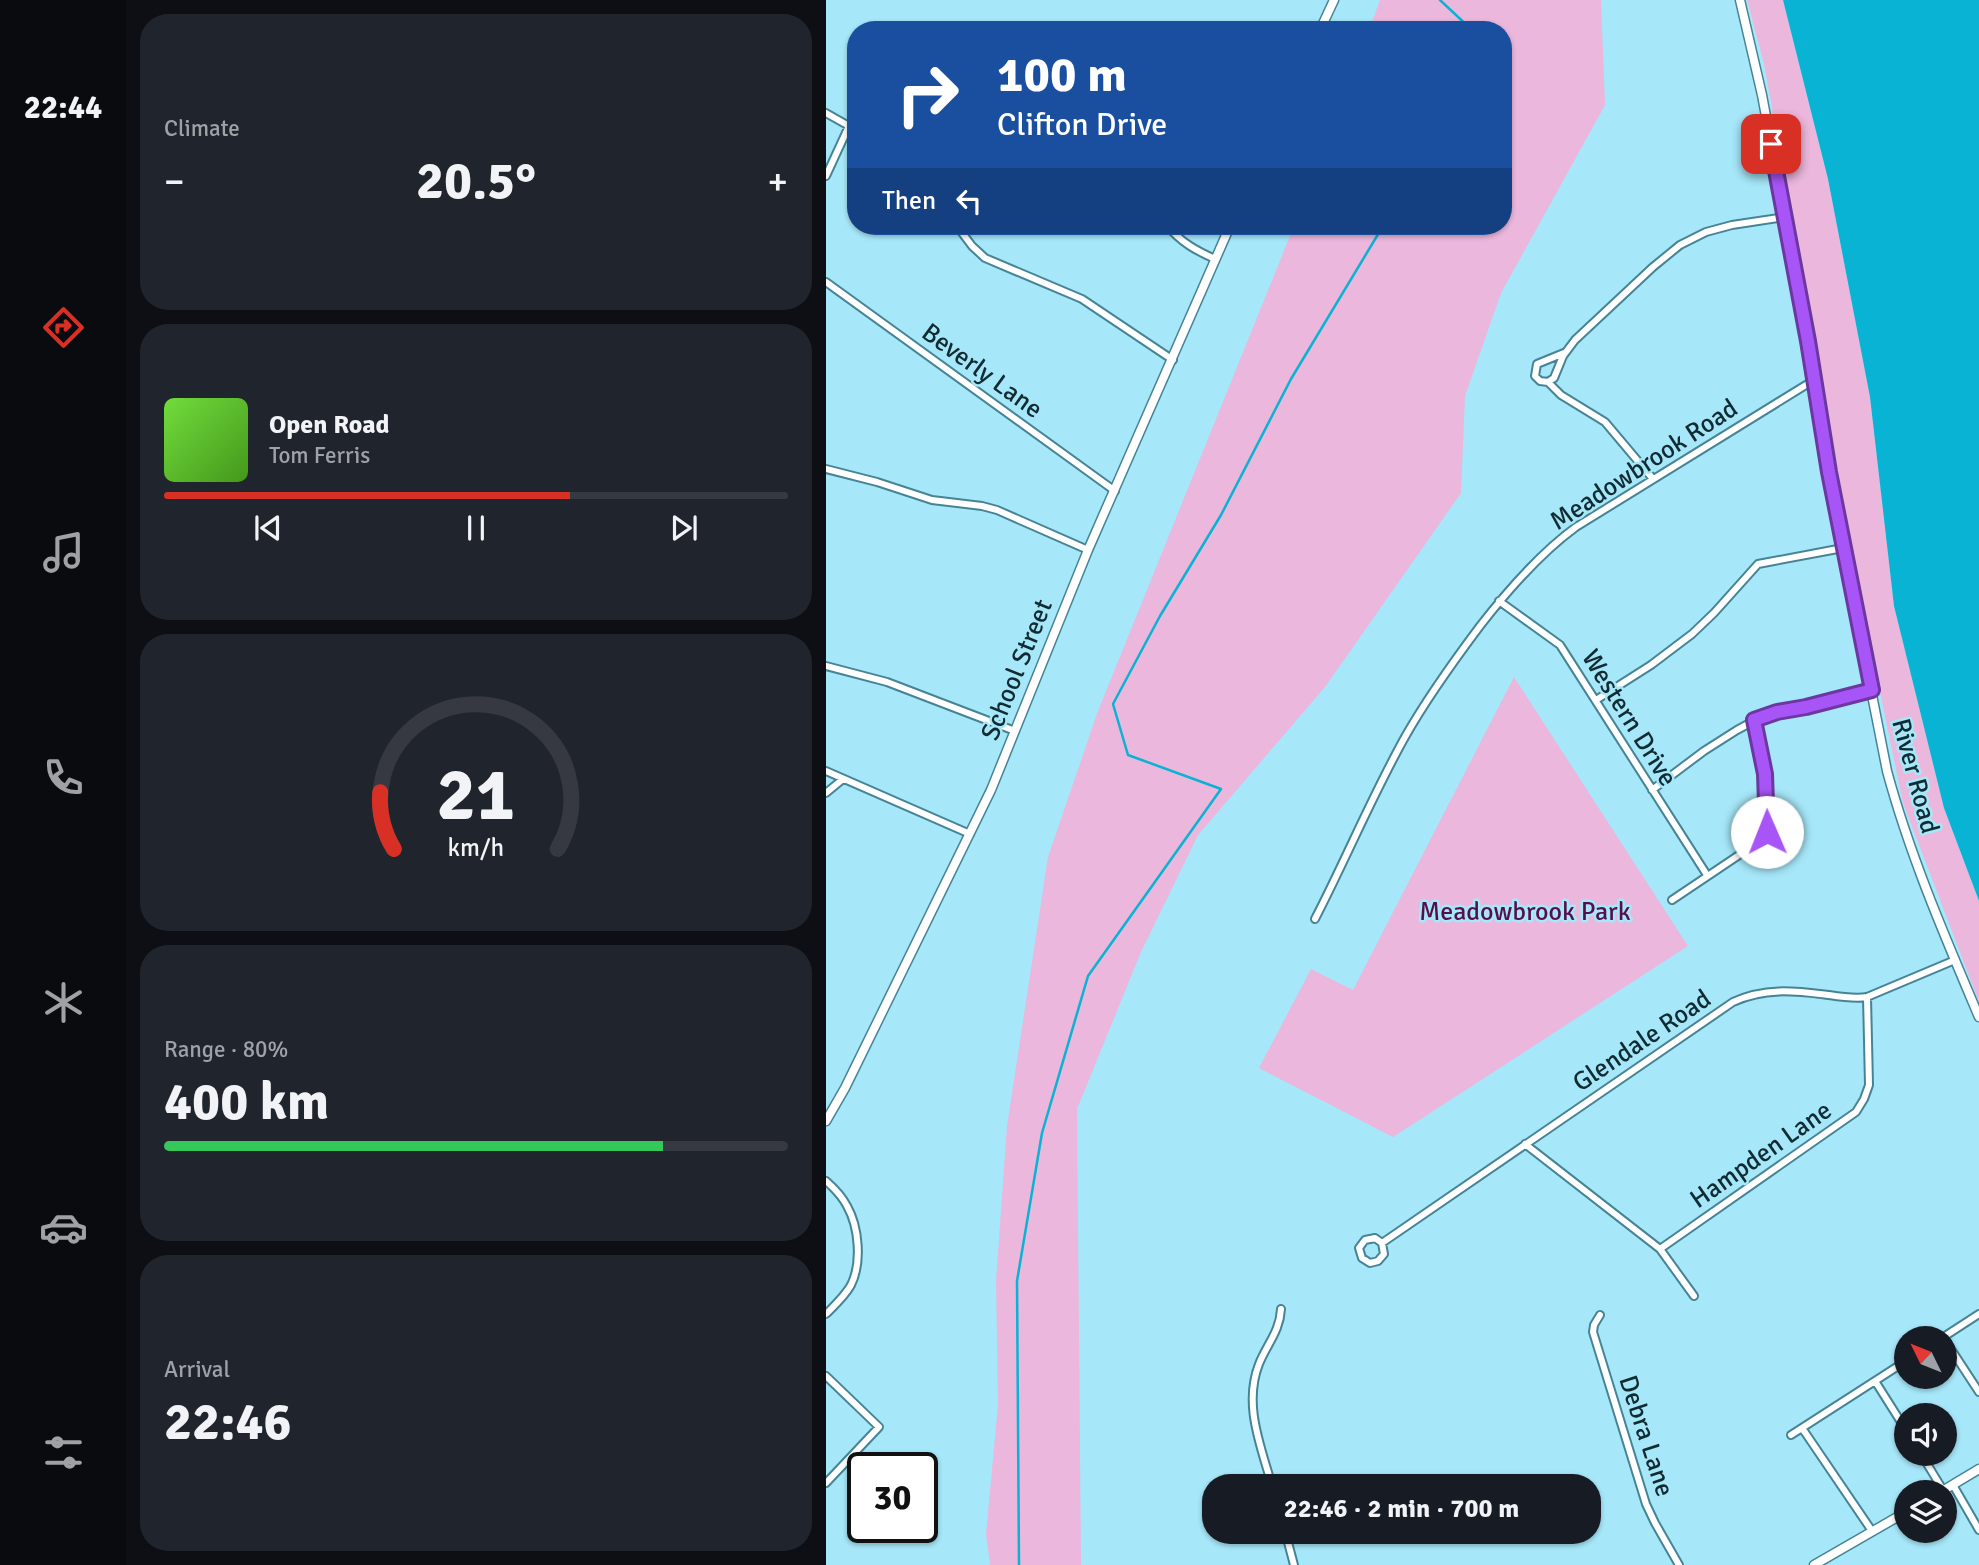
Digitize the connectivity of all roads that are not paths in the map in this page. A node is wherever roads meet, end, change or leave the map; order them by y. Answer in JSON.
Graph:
{"nodes":[{"id":1,"x":1334,"y":0,"type":"edge"},
{"id":2,"x":1740,"y":0,"type":"edge"},
{"id":3,"x":1324,"y":21,"type":"edge"},
{"id":4,"x":826,"y":113,"type":"edge"},
{"id":5,"x":847,"y":125,"type":"edge"},
{"id":6,"x":847,"y":130,"type":"edge"},
{"id":7,"x":826,"y":176,"type":"edge"},
{"id":8,"x":1785,"y":217,"type":"junction"},
{"id":9,"x":964,"y":235,"type":"edge"},
{"id":10,"x":1175,"y":235,"type":"edge"},
{"id":11,"x":1226,"y":235,"type":"edge"},
{"id":12,"x":1215,"y":259,"type":"junction"},
{"id":13,"x":826,"y":282,"type":"edge"},
{"id":14,"x":1565,"y":353,"type":"junction"},
{"id":15,"x":1173,"y":360,"type":"junction"},
{"id":16,"x":1814,"y":380,"type":"junction"},
{"id":17,"x":1548,"y":383,"type":"junction"},
{"id":18,"x":826,"y":469,"type":"edge"},
{"id":19,"x":1653,"y":479,"type":"junction"},
{"id":20,"x":1115,"y":491,"type":"junction"},
{"id":21,"x":1843,"y":548,"type":"junction"},
{"id":22,"x":1088,"y":550,"type":"junction"},
{"id":23,"x":1499,"y":601,"type":"junction"},
{"id":24,"x":826,"y":667,"type":"edge"},
{"id":25,"x":1872,"y":690,"type":"junction"},
{"id":26,"x":1596,"y":700,"type":"junction"},
{"id":27,"x":1754,"y":720,"type":"junction"},
{"id":28,"x":1015,"y":731,"type":"junction"},
{"id":29,"x":826,"y":771,"type":"edge"},
{"id":30,"x":843,"y":779,"type":"junction"},
{"id":31,"x":1651,"y":790,"type":"junction"},
{"id":32,"x":826,"y":793,"type":"edge"},
{"id":33,"x":970,"y":834,"type":"junction"},
{"id":34,"x":1707,"y":876,"type":"junction"},
{"id":35,"x":1672,"y":900,"type":"dead end"},
{"id":36,"x":1315,"y":919,"type":"dead end"},
{"id":37,"x":1955,"y":960,"type":"junction"},
{"id":38,"x":1867,"y":997,"type":"junction"},
{"id":39,"x":1979,"y":1017,"type":"edge"},
{"id":40,"x":826,"y":1121,"type":"edge"},
{"id":41,"x":1525,"y":1144,"type":"junction"},
{"id":42,"x":826,"y":1181,"type":"edge"},
{"id":43,"x":1382,"y":1243,"type":"junction"},
{"id":44,"x":1660,"y":1249,"type":"junction"},
{"id":45,"x":1694,"y":1296,"type":"dead end"},
{"id":46,"x":1281,"y":1309,"type":"dead end"},
{"id":47,"x":826,"y":1314,"type":"edge"},
{"id":48,"x":1979,"y":1314,"type":"edge"},
{"id":49,"x":1600,"y":1315,"type":"dead end"},
{"id":50,"x":1957,"y":1328,"type":"edge"},
{"id":51,"x":1957,"y":1360,"type":"edge"},
{"id":52,"x":1894,"y":1369,"type":"edge"},
{"id":53,"x":826,"y":1376,"type":"edge"},
{"id":54,"x":1875,"y":1381,"type":"junction"},
{"id":55,"x":1979,"y":1392,"type":"edge"},
{"id":56,"x":1894,"y":1411,"type":"edge"},
{"id":57,"x":1801,"y":1428,"type":"junction"},
{"id":58,"x":1791,"y":1435,"type":"dead end"},
{"id":59,"x":1979,"y":1469,"type":"edge"},
{"id":60,"x":1269,"y":1474,"type":"edge"},
{"id":61,"x":826,"y":1483,"type":"edge"},
{"id":62,"x":1957,"y":1483,"type":"edge"},
{"id":63,"x":1957,"y":1492,"type":"edge"},
{"id":64,"x":1894,"y":1519,"type":"edge"},
{"id":65,"x":1979,"y":1530,"type":"edge"},
{"id":66,"x":1872,"y":1531,"type":"junction"},
{"id":67,"x":1288,"y":1544,"type":"edge"},
{"id":68,"x":1294,"y":1565,"type":"edge"},
{"id":69,"x":1679,"y":1565,"type":"edge"},
{"id":70,"x":1814,"y":1565,"type":"edge"}],
"edges":[{"from":1,"to":3,"type":"street"},
{"from":2,"to":8,"type":"street","name":"River Road"},
{"from":4,"to":5,"type":"street"},
{"from":6,"to":7,"type":"street"},
{"from":8,"to":14,"type":"street"},
{"from":8,"to":16,"type":"street","name":"River Road"},
{"from":9,"to":15,"type":"street"},
{"from":10,"to":12,"type":"street"},
{"from":11,"to":12,"type":"street","name":"School Street"},
{"from":12,"to":15,"type":"street","name":"School Street"},
{"from":13,"to":20,"type":"street","name":"Beverly Lane"},
{"from":14,"to":17,"type":"street"},
{"from":14,"to":17,"type":"street"},
{"from":15,"to":20,"type":"street","name":"School Street"},
{"from":16,"to":19,"type":"street","name":"Meadowbrook Road"},
{"from":16,"to":21,"type":"street","name":"River Road"},
{"from":17,"to":19,"type":"street"},
{"from":18,"to":22,"type":"street"},
{"from":19,"to":23,"type":"street","name":"Meadowbrook Road"},
{"from":20,"to":22,"type":"street","name":"School Street"},
{"from":21,"to":25,"type":"street","name":"River Road"},
{"from":21,"to":26,"type":"street"},
{"from":22,"to":28,"type":"street","name":"School Street"},
{"from":23,"to":26,"type":"street","name":"Western Drive"},
{"from":23,"to":36,"type":"street","name":"Meadowbrook Road"},
{"from":24,"to":28,"type":"street"},
{"from":25,"to":27,"type":"street"},
{"from":25,"to":37,"type":"street","name":"River Road"},
{"from":26,"to":31,"type":"street","name":"Western Drive"},
{"from":27,"to":31,"type":"street"},
{"from":27,"to":34,"type":"street"},
{"from":28,"to":33,"type":"street","name":"School Street"},
{"from":29,"to":30,"type":"street"},
{"from":30,"to":32,"type":"street"},
{"from":30,"to":33,"type":"street"},
{"from":31,"to":34,"type":"street","name":"Western Drive"},
{"from":33,"to":40,"type":"street","name":"School Street"},
{"from":34,"to":35,"type":"street"},
{"from":37,"to":38,"type":"street","name":"Glendale Road"},
{"from":37,"to":39,"type":"street","name":"River Road"},
{"from":38,"to":41,"type":"street","name":"Glendale Road"},
{"from":38,"to":44,"type":"street","name":"Hampden Lane"},
{"from":41,"to":43,"type":"street","name":"Glendale Road"},
{"from":41,"to":44,"type":"street"},
{"from":42,"to":47,"type":"street"},
{"from":43,"to":43,"type":"street","name":"Glendale Road"},
{"from":44,"to":45,"type":"street"},
{"from":46,"to":60,"type":"street"},
{"from":48,"to":50,"type":"street"},
{"from":49,"to":69,"type":"street","name":"Debra Lane"},
{"from":51,"to":55,"type":"street"},
{"from":52,"to":54,"type":"street"},
{"from":53,"to":61,"type":"street"},
{"from":54,"to":56,"type":"street"},
{"from":54,"to":57,"type":"street"},
{"from":57,"to":58,"type":"street"},
{"from":57,"to":66,"type":"street"},
{"from":59,"to":62,"type":"street"},
{"from":63,"to":65,"type":"street"},
{"from":64,"to":66,"type":"street"},
{"from":66,"to":70,"type":"street"},
{"from":67,"to":68,"type":"street"}]}
